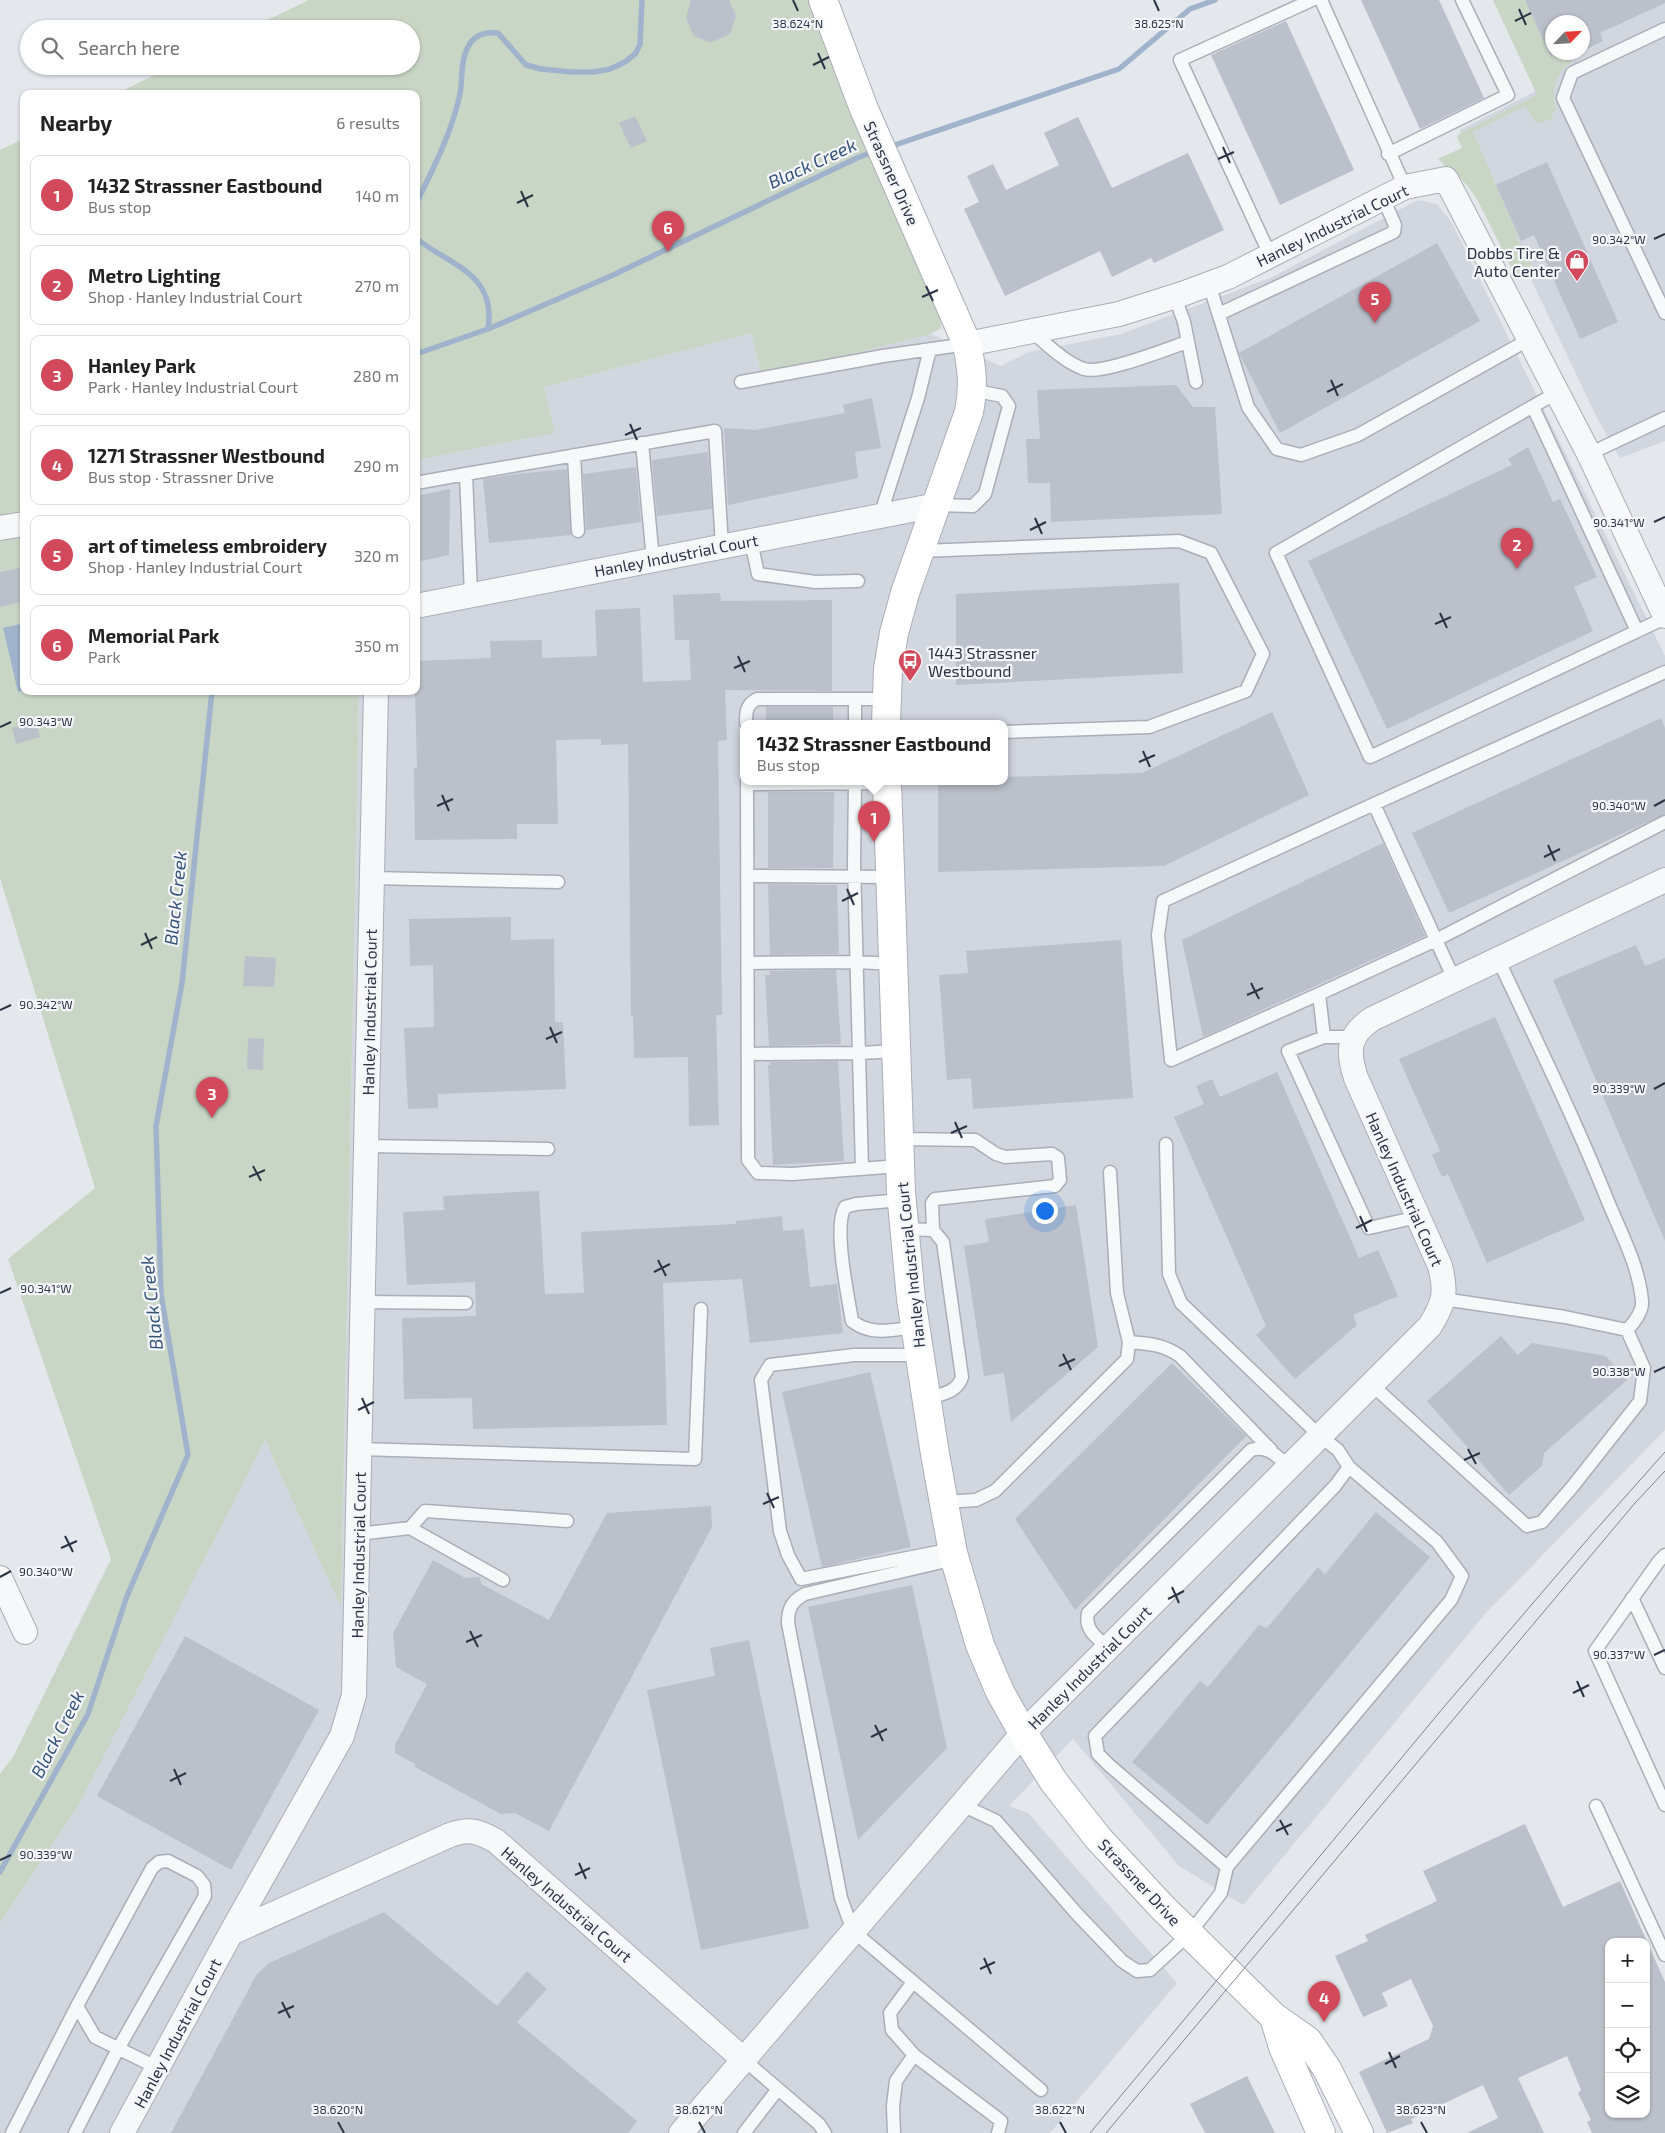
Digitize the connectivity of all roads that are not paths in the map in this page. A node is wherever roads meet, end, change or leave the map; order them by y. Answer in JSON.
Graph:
{"nodes":[{"id":1,"x":822,"y":0,"type":"edge"},
{"id":2,"x":1312,"y":0,"type":"edge"},
{"id":3,"x":1321,"y":0,"type":"edge"},
{"id":4,"x":1462,"y":0,"type":"edge"},
{"id":5,"x":1665,"y":29,"type":"edge"},
{"id":6,"x":1388,"y":154,"type":"junction"},
{"id":7,"x":1405,"y":187,"type":"junction"},
{"id":8,"x":1383,"y":198,"type":"junction"},
{"id":9,"x":1270,"y":255,"type":"junction"},
{"id":10,"x":1210,"y":284,"type":"junction"},
{"id":11,"x":1175,"y":297,"type":"junction"},
{"id":12,"x":1665,"y":313,"type":"edge"},
{"id":13,"x":1219,"y":314,"type":"junction"},
{"id":14,"x":1030,"y":332,"type":"junction"},
{"id":15,"x":1530,"y":339,"type":"junction"},
{"id":16,"x":1187,"y":342,"type":"junction"},
{"id":17,"x":967,"y":344,"type":"junction"},
{"id":18,"x":930,"y":349,"type":"junction"},
{"id":19,"x":741,"y":382,"type":"dead end"},
{"id":20,"x":1196,"y":382,"type":"dead end"},
{"id":21,"x":972,"y":390,"type":"junction"},
{"id":22,"x":1558,"y":392,"type":"junction"},
{"id":23,"x":1533,"y":407,"type":"junction"},
{"id":24,"x":1665,"y":418,"type":"edge"},
{"id":25,"x":642,"y":443,"type":"junction"},
{"id":26,"x":1589,"y":454,"type":"junction"},
{"id":27,"x":574,"y":455,"type":"junction"},
{"id":28,"x":466,"y":474,"type":"junction"},
{"id":29,"x":420,"y":482,"type":"edge"},
{"id":30,"x":937,"y":505,"type":"junction"},
{"id":31,"x":880,"y":516,"type":"junction"},
{"id":32,"x":20,"y":525,"type":"edge"},
{"id":33,"x":0,"y":528,"type":"edge"},
{"id":34,"x":578,"y":530,"type":"dead end"},
{"id":35,"x":751,"y":541,"type":"junction"},
{"id":36,"x":722,"y":546,"type":"junction"},
{"id":37,"x":921,"y":551,"type":"junction"},
{"id":38,"x":653,"y":560,"type":"junction"},
{"id":39,"x":858,"y":582,"type":"dead end"},
{"id":40,"x":471,"y":594,"type":"junction"},
{"id":41,"x":420,"y":605,"type":"edge"},
{"id":42,"x":1665,"y":617,"type":"edge"},
{"id":43,"x":1637,"y":631,"type":"junction"},
{"id":44,"x":1665,"y":672,"type":"edge"},
{"id":45,"x":376,"y":695,"type":"edge"},
{"id":46,"x":855,"y":700,"type":"junction"},
{"id":47,"x":886,"y":711,"type":"edge"},
{"id":48,"x":746,"y":720,"type":"edge"},
{"id":49,"x":855,"y":720,"type":"edge"},
{"id":50,"x":1008,"y":732,"type":"edge"},
{"id":51,"x":747,"y":785,"type":"edge"},
{"id":52,"x":855,"y":785,"type":"edge"},
{"id":53,"x":887,"y":785,"type":"edge"},
{"id":54,"x":1374,"y":804,"type":"junction"},
{"id":55,"x":1665,"y":822,"type":"edge"},
{"id":56,"x":855,"y":875,"type":"junction"},
{"id":57,"x":747,"y":876,"type":"junction"},
{"id":58,"x":890,"y":877,"type":"junction"},
{"id":59,"x":372,"y":878,"type":"junction"},
{"id":60,"x":1665,"y":880,"type":"edge"},
{"id":61,"x":558,"y":882,"type":"dead end"},
{"id":62,"x":1436,"y":940,"type":"junction"},
{"id":63,"x":1498,"y":959,"type":"junction"},
{"id":64,"x":858,"y":962,"type":"junction"},
{"id":65,"x":748,"y":963,"type":"junction"},
{"id":66,"x":893,"y":964,"type":"junction"},
{"id":67,"x":1454,"y":980,"type":"junction"},
{"id":68,"x":1318,"y":994,"type":"junction"},
{"id":69,"x":1324,"y":1037,"type":"junction"},
{"id":70,"x":1353,"y":1037,"type":"junction"},
{"id":71,"x":896,"y":1051,"type":"junction"},
{"id":72,"x":860,"y":1053,"type":"junction"},
{"id":73,"x":748,"y":1054,"type":"junction"},
{"id":74,"x":899,"y":1139,"type":"junction"},
{"id":75,"x":1166,"y":1144,"type":"dead end"},
{"id":76,"x":366,"y":1146,"type":"junction"},
{"id":77,"x":548,"y":1149,"type":"dead end"},
{"id":78,"x":900,"y":1166,"type":"junction"},
{"id":79,"x":862,"y":1169,"type":"junction"},
{"id":80,"x":1110,"y":1172,"type":"dead end"},
{"id":81,"x":902,"y":1200,"type":"junction"},
{"id":82,"x":1418,"y":1217,"type":"junction"},
{"id":83,"x":904,"y":1229,"type":"junction"},
{"id":84,"x":932,"y":1230,"type":"junction"},
{"id":85,"x":1443,"y":1299,"type":"junction"},
{"id":86,"x":363,"y":1302,"type":"junction"},
{"id":87,"x":466,"y":1303,"type":"dead end"},
{"id":88,"x":700,"y":1309,"type":"dead end"},
{"id":89,"x":915,"y":1328,"type":"junction"},
{"id":90,"x":1627,"y":1330,"type":"junction"},
{"id":91,"x":1129,"y":1342,"type":"junction"},
{"id":92,"x":919,"y":1355,"type":"junction"},
{"id":93,"x":1372,"y":1384,"type":"junction"},
{"id":94,"x":926,"y":1399,"type":"junction"},
{"id":95,"x":1320,"y":1436,"type":"junction"},
{"id":96,"x":360,"y":1449,"type":"junction"},
{"id":97,"x":1271,"y":1451,"type":"junction"},
{"id":98,"x":1289,"y":1467,"type":"junction"},
{"id":99,"x":1349,"y":1467,"type":"junction"},
{"id":100,"x":944,"y":1502,"type":"junction"},
{"id":101,"x":567,"y":1521,"type":"dead end"},
{"id":102,"x":410,"y":1528,"type":"junction"},
{"id":103,"x":358,"y":1534,"type":"junction"},
{"id":104,"x":954,"y":1554,"type":"junction"},
{"id":105,"x":1665,"y":1555,"type":"edge"},
{"id":106,"x":0,"y":1578,"type":"edge"},
{"id":107,"x":503,"y":1580,"type":"dead end"},
{"id":108,"x":1632,"y":1598,"type":"junction"},
{"id":109,"x":25,"y":1632,"type":"dead end"},
{"id":110,"x":1108,"y":1648,"type":"junction"},
{"id":111,"x":1665,"y":1668,"type":"edge"},
{"id":112,"x":1023,"y":1733,"type":"junction"},
{"id":113,"x":962,"y":1804,"type":"junction"},
{"id":114,"x":1665,"y":1804,"type":"edge"},
{"id":115,"x":1596,"y":1806,"type":"dead end"},
{"id":116,"x":1228,"y":1867,"type":"junction"},
{"id":117,"x":853,"y":1931,"type":"junction"},
{"id":118,"x":231,"y":1933,"type":"junction"},
{"id":119,"x":1189,"y":1934,"type":"junction"},
{"id":120,"x":1665,"y":1955,"type":"edge"},
{"id":121,"x":913,"y":1982,"type":"junction"},
{"id":122,"x":77,"y":2006,"type":"junction"},
{"id":123,"x":1274,"y":2017,"type":"junction"},
{"id":124,"x":118,"y":2049,"type":"junction"},
{"id":125,"x":914,"y":2055,"type":"junction"},
{"id":126,"x":743,"y":2059,"type":"junction"},
{"id":127,"x":158,"y":2068,"type":"junction"},
{"id":128,"x":778,"y":2089,"type":"junction"},
{"id":129,"x":1041,"y":2090,"type":"dead end"},
{"id":130,"x":822,"y":2129,"type":"edge"},
{"id":131,"x":12,"y":2133,"type":"edge"},
{"id":132,"x":75,"y":2133,"type":"edge"},
{"id":133,"x":122,"y":2133,"type":"edge"},
{"id":134,"x":680,"y":2133,"type":"edge"},
{"id":135,"x":744,"y":2133,"type":"edge"},
{"id":136,"x":894,"y":2133,"type":"edge"},
{"id":137,"x":998,"y":2133,"type":"edge"},
{"id":138,"x":1321,"y":2133,"type":"edge"},
{"id":139,"x":1359,"y":2133,"type":"edge"}],
"edges":[{"from":1,"to":17,"type":"street","name":"Strassner Drive"},
{"from":2,"to":9,"type":"lane"},
{"from":3,"to":6,"type":"lane"},
{"from":4,"to":6,"type":"lane"},
{"from":5,"to":12,"type":"lane"},
{"from":6,"to":7,"type":"lane"},
{"from":7,"to":8,"type":"street","name":"Hanley Industrial Court"},
{"from":7,"to":15,"type":"street","name":"Hanley Industrial Court"},
{"from":8,"to":9,"type":"street","name":"Hanley Industrial Court"},
{"from":8,"to":13,"type":"lane"},
{"from":9,"to":10,"type":"street","name":"Hanley Industrial Court"},
{"from":10,"to":11,"type":"street","name":"Hanley Industrial Court"},
{"from":10,"to":13,"type":"lane"},
{"from":11,"to":14,"type":"street","name":"Hanley Industrial Court"},
{"from":11,"to":16,"type":"lane"},
{"from":13,"to":15,"type":"lane"},
{"from":14,"to":16,"type":"lane"},
{"from":14,"to":17,"type":"street","name":"Hanley Industrial Court"},
{"from":15,"to":22,"type":"street","name":"Hanley Industrial Court"},
{"from":16,"to":20,"type":"lane"},
{"from":17,"to":18,"type":"lane"},
{"from":17,"to":21,"type":"street"},
{"from":18,"to":19,"type":"lane"},
{"from":18,"to":31,"type":"lane"},
{"from":21,"to":30,"type":"street"},
{"from":21,"to":30,"type":"lane"},
{"from":22,"to":23,"type":"lane"},
{"from":22,"to":26,"type":"street","name":"Hanley Industrial Court"},
{"from":23,"to":43,"type":"lane"},
{"from":23,"to":43,"type":"lane"},
{"from":24,"to":26,"type":"lane"},
{"from":25,"to":27,"type":"lane"},
{"from":25,"to":36,"type":"lane"},
{"from":25,"to":38,"type":"lane"},
{"from":26,"to":42,"type":"street","name":"Hanley Industrial Court"},
{"from":27,"to":28,"type":"lane"},
{"from":27,"to":34,"type":"lane"},
{"from":28,"to":29,"type":"lane"},
{"from":28,"to":40,"type":"lane"},
{"from":30,"to":31,"type":"street","name":"Hanley Industrial Court"},
{"from":30,"to":37,"type":"street"},
{"from":31,"to":35,"type":"street","name":"Hanley Industrial Court"},
{"from":32,"to":33,"type":"street"},
{"from":35,"to":36,"type":"street","name":"Hanley Industrial Court"},
{"from":35,"to":39,"type":"lane"},
{"from":36,"to":38,"type":"street","name":"Hanley Industrial Court"},
{"from":37,"to":47,"type":"street"},
{"from":37,"to":50,"type":"lane"},
{"from":38,"to":40,"type":"street","name":"Hanley Industrial Court"},
{"from":40,"to":41,"type":"street","name":"Hanley Industrial Court"},
{"from":42,"to":43,"type":"lane"},
{"from":44,"to":54,"type":"lane"},
{"from":45,"to":59,"type":"street","name":"Hanley Industrial Court"},
{"from":46,"to":47,"type":"lane"},
{"from":46,"to":48,"type":"lane"},
{"from":46,"to":49,"type":"lane"},
{"from":51,"to":57,"type":"lane"},
{"from":52,"to":56,"type":"lane"},
{"from":53,"to":58,"type":"street","name":"Hanley Industrial Court"},
{"from":54,"to":62,"type":"lane"},
{"from":54,"to":68,"type":"lane"},
{"from":55,"to":62,"type":"lane"},
{"from":56,"to":57,"type":"lane"},
{"from":56,"to":58,"type":"lane"},
{"from":56,"to":64,"type":"lane"},
{"from":57,"to":65,"type":"lane"},
{"from":58,"to":66,"type":"street","name":"Hanley Industrial Court"},
{"from":59,"to":61,"type":"lane"},
{"from":59,"to":76,"type":"street","name":"Hanley Industrial Court"},
{"from":60,"to":63,"type":"street"},
{"from":62,"to":67,"type":"lane"},
{"from":62,"to":68,"type":"lane"},
{"from":63,"to":67,"type":"street"},
{"from":63,"to":90,"type":"lane"},
{"from":64,"to":65,"type":"lane"},
{"from":64,"to":66,"type":"lane"},
{"from":64,"to":72,"type":"lane"},
{"from":65,"to":73,"type":"lane"},
{"from":66,"to":71,"type":"street","name":"Hanley Industrial Court"},
{"from":67,"to":70,"type":"street"},
{"from":68,"to":69,"type":"lane"},
{"from":69,"to":70,"type":"lane"},
{"from":69,"to":82,"type":"lane"},
{"from":70,"to":82,"type":"street","name":"Hanley Industrial Court"},
{"from":71,"to":72,"type":"lane"},
{"from":71,"to":74,"type":"street","name":"Hanley Industrial Court"},
{"from":72,"to":73,"type":"lane"},
{"from":72,"to":79,"type":"lane"},
{"from":73,"to":79,"type":"lane"},
{"from":74,"to":78,"type":"street","name":"Hanley Industrial Court"},
{"from":74,"to":84,"type":"lane"},
{"from":75,"to":95,"type":"lane"},
{"from":76,"to":77,"type":"lane"},
{"from":76,"to":86,"type":"street","name":"Hanley Industrial Court"},
{"from":78,"to":79,"type":"lane"},
{"from":78,"to":81,"type":"street","name":"Hanley Industrial Court"},
{"from":80,"to":91,"type":"lane"},
{"from":81,"to":83,"type":"street","name":"Hanley Industrial Court"},
{"from":81,"to":89,"type":"lane"},
{"from":82,"to":85,"type":"street","name":"Hanley Industrial Court"},
{"from":83,"to":84,"type":"lane"},
{"from":83,"to":89,"type":"street","name":"Hanley Industrial Court"},
{"from":84,"to":94,"type":"lane"},
{"from":85,"to":90,"type":"lane"},
{"from":85,"to":93,"type":"street","name":"Hanley Industrial Court"},
{"from":86,"to":87,"type":"lane"},
{"from":86,"to":96,"type":"street","name":"Hanley Industrial Court"},
{"from":88,"to":96,"type":"lane"},
{"from":89,"to":92,"type":"street","name":"Hanley Industrial Court"},
{"from":90,"to":93,"type":"lane"},
{"from":91,"to":97,"type":"lane"},
{"from":91,"to":100,"type":"lane"},
{"from":92,"to":94,"type":"street","name":"Hanley Industrial Court"},
{"from":92,"to":104,"type":"lane"},
{"from":93,"to":95,"type":"street","name":"Hanley Industrial Court"},
{"from":94,"to":100,"type":"street","name":"Hanley Industrial Court"},
{"from":95,"to":98,"type":"street","name":"Hanley Industrial Court"},
{"from":95,"to":99,"type":"lane"},
{"from":96,"to":103,"type":"street","name":"Hanley Industrial Court"},
{"from":97,"to":98,"type":"lane"},
{"from":97,"to":110,"type":"lane"},
{"from":98,"to":110,"type":"street","name":"Hanley Industrial Court"},
{"from":99,"to":116,"type":"lane"},
{"from":99,"to":116,"type":"lane"},
{"from":100,"to":104,"type":"street","name":"Hanley Industrial Court"},
{"from":101,"to":102,"type":"lane"},
{"from":102,"to":103,"type":"lane"},
{"from":102,"to":107,"type":"lane"},
{"from":103,"to":118,"type":"street","name":"Hanley Industrial Court"},
{"from":104,"to":112,"type":"street","name":"Hanley Industrial Court"},
{"from":104,"to":117,"type":"lane"},
{"from":105,"to":108,"type":"lane"},
{"from":106,"to":109,"type":"street"},
{"from":108,"to":111,"type":"lane"},
{"from":108,"to":114,"type":"lane"},
{"from":110,"to":112,"type":"street","name":"Hanley Industrial Court"},
{"from":112,"to":113,"type":"street","name":"Hanley Industrial Court"},
{"from":112,"to":119,"type":"street","name":"Strassner Drive"},
{"from":113,"to":117,"type":"street","name":"Hanley Industrial Court"},
{"from":113,"to":119,"type":"lane"},
{"from":115,"to":120,"type":"lane"},
{"from":116,"to":119,"type":"lane"},
{"from":117,"to":121,"type":"lane"},
{"from":117,"to":126,"type":"street","name":"Hanley Industrial Court"},
{"from":118,"to":126,"type":"street","name":"Hanley Industrial Court"},
{"from":118,"to":127,"type":"street","name":"Hanley Industrial Court"},
{"from":119,"to":123,"type":"street","name":"Strassner Drive"},
{"from":121,"to":125,"type":"lane"},
{"from":121,"to":129,"type":"lane"},
{"from":122,"to":124,"type":"lane"},
{"from":122,"to":124,"type":"lane"},
{"from":122,"to":131,"type":"lane"},
{"from":123,"to":138,"type":"street","name":"Strassner Drive"},
{"from":123,"to":139,"type":"street","name":"Strassner Drive"},
{"from":124,"to":127,"type":"lane"},
{"from":124,"to":132,"type":"lane"},
{"from":125,"to":136,"type":"lane"},
{"from":125,"to":137,"type":"lane"},
{"from":126,"to":128,"type":"lane"},
{"from":126,"to":134,"type":"street","name":"Hanley Industrial Court"},
{"from":127,"to":133,"type":"street","name":"Hanley Industrial Court"},
{"from":128,"to":130,"type":"lane"},
{"from":128,"to":135,"type":"lane"}]}
